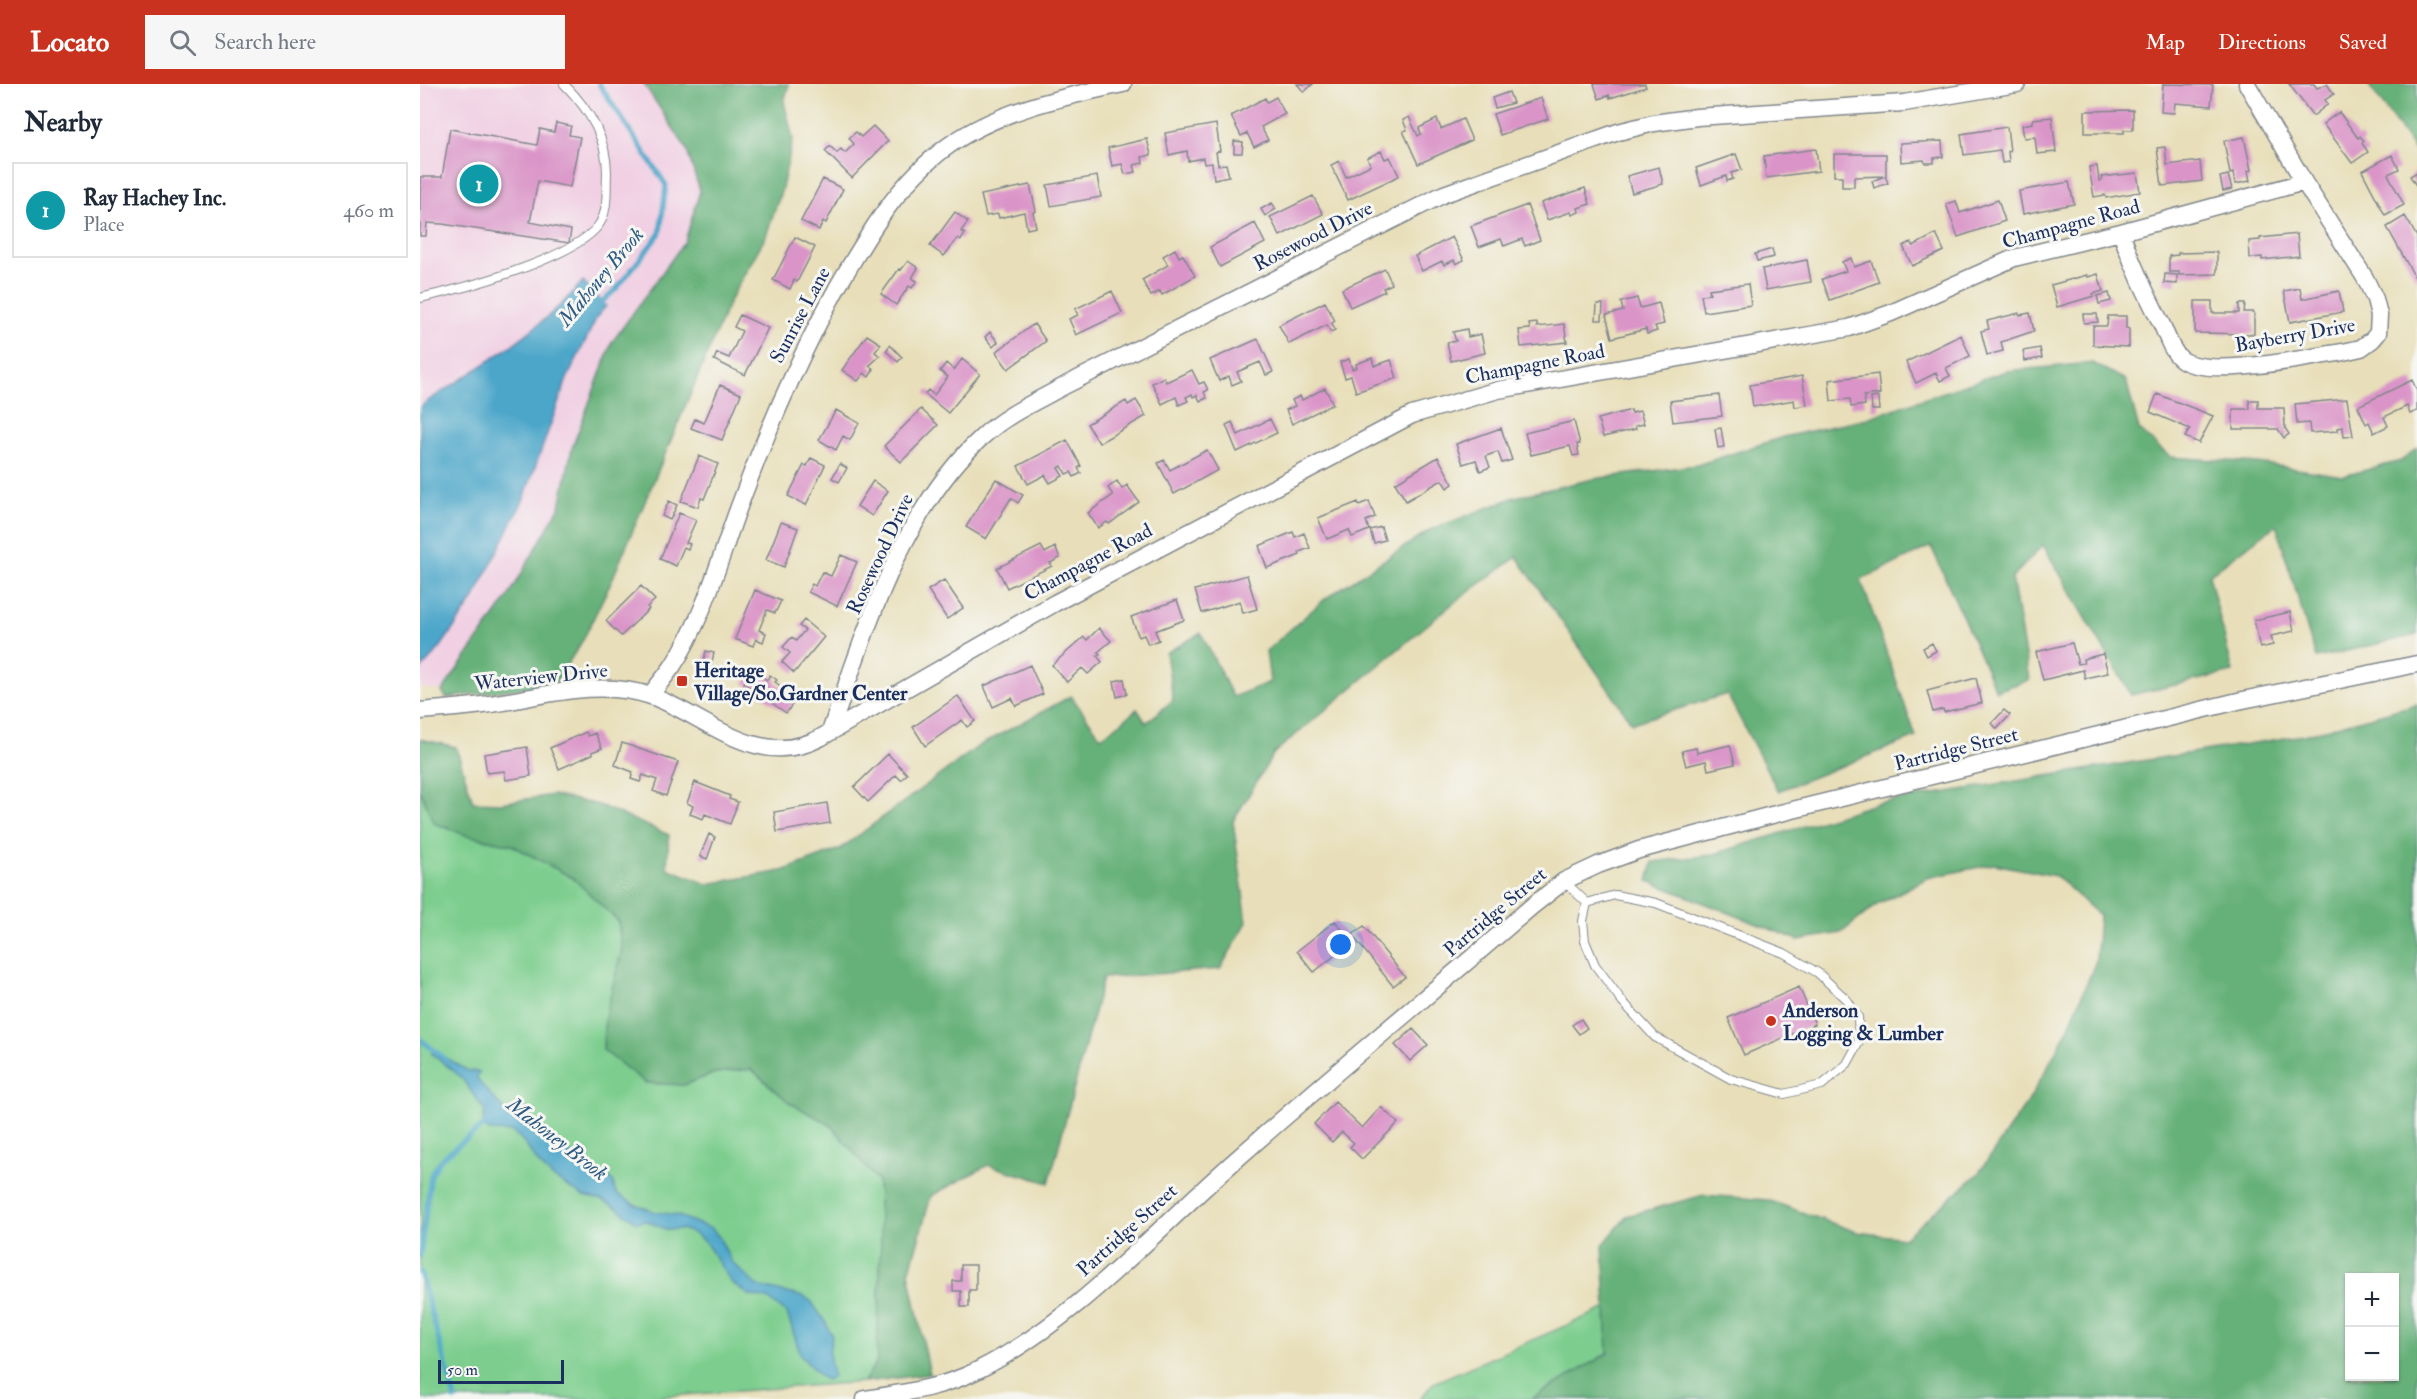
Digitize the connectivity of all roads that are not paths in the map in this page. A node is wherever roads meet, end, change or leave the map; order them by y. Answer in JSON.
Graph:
{"nodes":[{"id":1,"x":564,"y":84,"type":"edge"},
{"id":2,"x":1123,"y":84,"type":"edge"},
{"id":3,"x":2017,"y":84,"type":"edge"},
{"id":4,"x":2247,"y":84,"type":"edge"},
{"id":5,"x":2304,"y":182,"type":"junction"},
{"id":6,"x":2121,"y":232,"type":"junction"},
{"id":7,"x":420,"y":298,"type":"edge"},
{"id":8,"x":2417,"y":664,"type":"edge"},
{"id":9,"x":650,"y":696,"type":"junction"},
{"id":10,"x":420,"y":711,"type":"edge"},
{"id":11,"x":830,"y":732,"type":"junction"},
{"id":12,"x":1564,"y":881,"type":"junction"},
{"id":13,"x":1587,"y":903,"type":"junction"},
{"id":14,"x":864,"y":1399,"type":"edge"}],
"edges":[{"from":1,"to":7,"type":"lane"},
{"from":2,"to":9,"type":"street","name":"Sunrise Lane"},
{"from":3,"to":11,"type":"street","name":"Rosewood Drive"},
{"from":4,"to":5,"type":"street","name":"Bayberry Drive"},
{"from":5,"to":6,"type":"street","name":"Champagne Road"},
{"from":5,"to":6,"type":"street","name":"Bayberry Drive"},
{"from":6,"to":11,"type":"street","name":"Champagne Road"},
{"from":8,"to":12,"type":"street","name":"Partridge Street"},
{"from":9,"to":10,"type":"street","name":"Waterview Drive"},
{"from":9,"to":11,"type":"street","name":"Waterview Drive"},
{"from":12,"to":13,"type":"lane"},
{"from":12,"to":14,"type":"street","name":"Partridge Street"},
{"from":13,"to":13,"type":"lane"}]}
